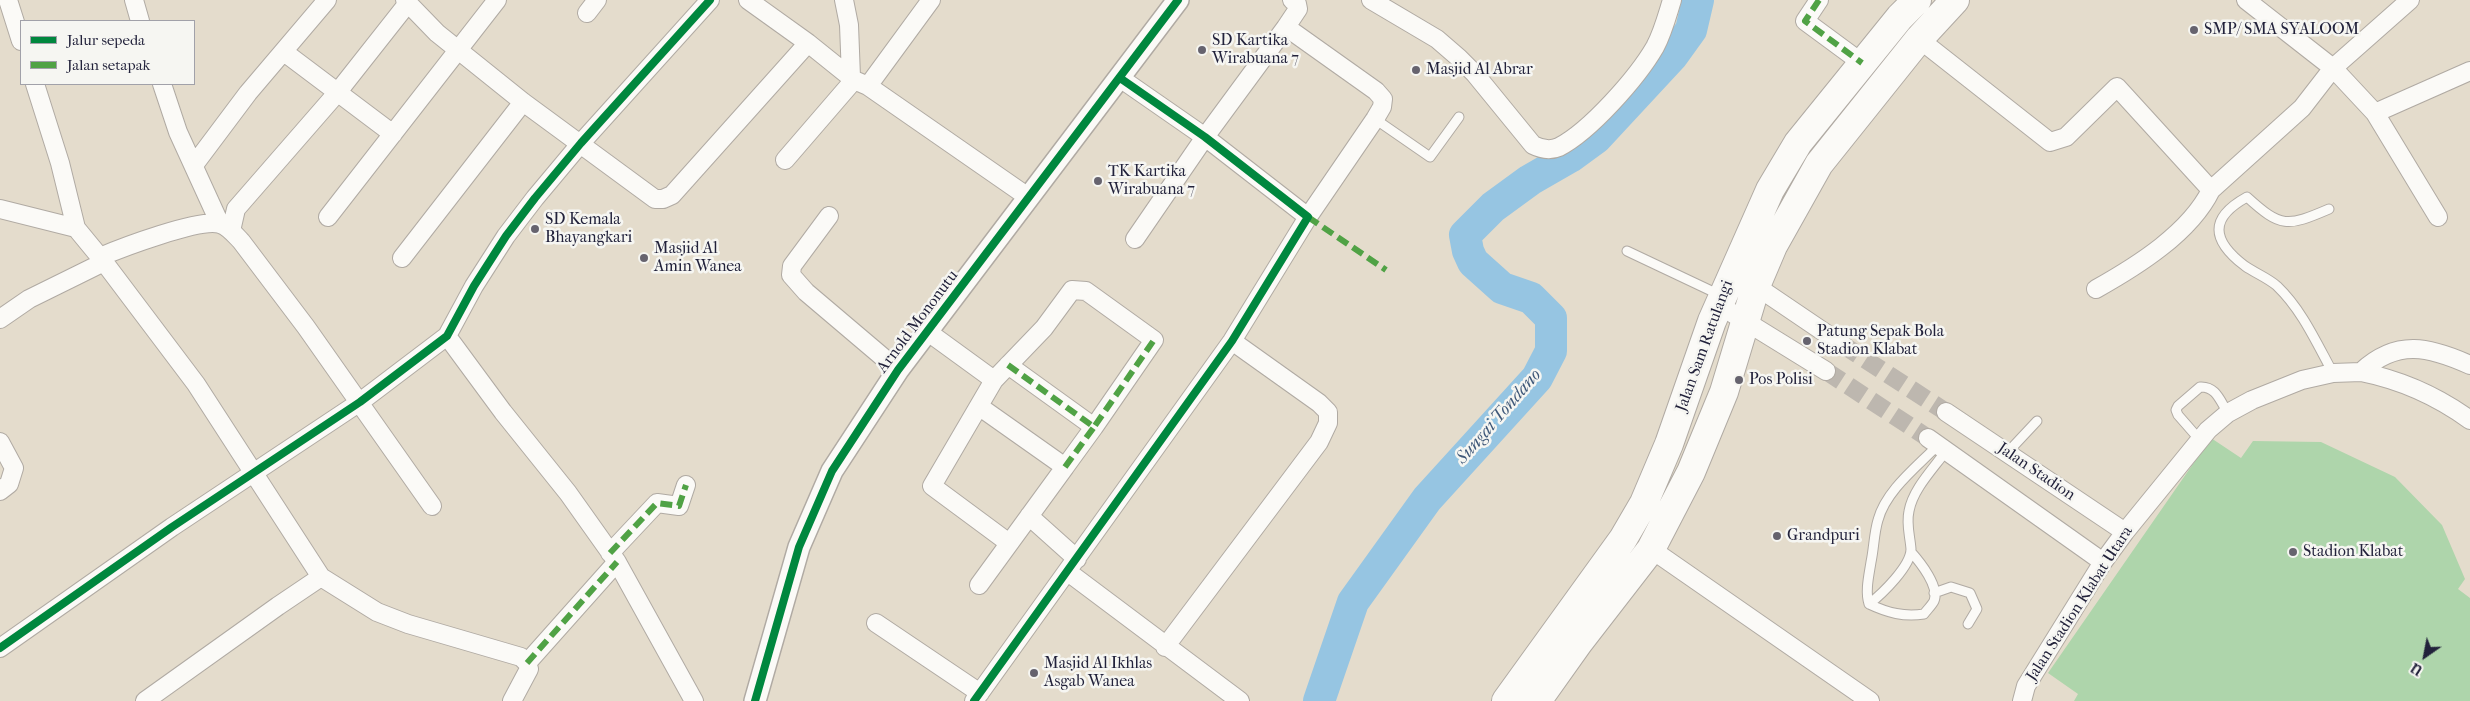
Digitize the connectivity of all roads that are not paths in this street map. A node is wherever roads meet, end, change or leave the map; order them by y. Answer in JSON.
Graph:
{"nodes":[{"id":1,"x":8,"y":0,"type":"edge"},
{"id":2,"x":134,"y":0,"type":"edge"},
{"id":3,"x":327,"y":0,"type":"edge"},
{"id":4,"x":497,"y":0,"type":"edge"},
{"id":5,"x":710,"y":0,"type":"edge"},
{"id":6,"x":748,"y":0,"type":"edge"},
{"id":7,"x":844,"y":0,"type":"edge"},
{"id":8,"x":931,"y":0,"type":"edge"},
{"id":9,"x":1178,"y":0,"type":"edge"},
{"id":10,"x":1292,"y":0,"type":"edge"},
{"id":11,"x":1371,"y":0,"type":"edge"},
{"id":12,"x":1672,"y":0,"type":"edge"},
{"id":13,"x":1819,"y":0,"type":"edge"},
{"id":14,"x":1917,"y":0,"type":"edge"},
{"id":15,"x":1955,"y":0,"type":"edge"},
{"id":16,"x":2246,"y":0,"type":"edge"},
{"id":17,"x":2410,"y":0,"type":"edge"},
{"id":18,"x":406,"y":2,"type":"edge"},
{"id":19,"x":140,"y":20,"type":"edge"},
{"id":20,"x":1286,"y":27,"type":"junction"},
{"id":21,"x":20,"y":38,"type":"edge"},
{"id":22,"x":1919,"y":39,"type":"junction"},
{"id":23,"x":808,"y":43,"type":"junction"},
{"id":24,"x":460,"y":50,"type":"junction"},
{"id":25,"x":284,"y":52,"type":"junction"},
{"id":26,"x":1862,"y":63,"type":"junction"},
{"id":27,"x":2333,"y":68,"type":"junction"},
{"id":28,"x":2470,"y":71,"type":"edge"},
{"id":29,"x":1120,"y":78,"type":"junction"},
{"id":30,"x":857,"y":81,"type":"junction"},
{"id":31,"x":35,"y":85,"type":"edge"},
{"id":32,"x":162,"y":85,"type":"edge"},
{"id":33,"x":337,"y":93,"type":"junction"},
{"id":34,"x":524,"y":102,"type":"junction"},
{"id":35,"x":2375,"y":112,"type":"junction"},
{"id":36,"x":1459,"y":117,"type":"dead end"},
{"id":37,"x":1375,"y":119,"type":"junction"},
{"id":38,"x":393,"y":134,"type":"junction"},
{"id":39,"x":1205,"y":137,"type":"junction"},
{"id":40,"x":581,"y":143,"type":"junction"},
{"id":41,"x":785,"y":160,"type":"dead end"},
{"id":42,"x":194,"y":166,"type":"junction"},
{"id":43,"x":2211,"y":190,"type":"junction"},
{"id":44,"x":1028,"y":197,"type":"junction"},
{"id":45,"x":0,"y":209,"type":"edge"},
{"id":46,"x":2329,"y":209,"type":"dead end"},
{"id":47,"x":829,"y":216,"type":"dead end"},
{"id":48,"x":328,"y":217,"type":"dead end"},
{"id":49,"x":1308,"y":217,"type":"junction"},
{"id":50,"x":2438,"y":217,"type":"dead end"},
{"id":51,"x":225,"y":227,"type":"junction"},
{"id":52,"x":76,"y":228,"type":"junction"},
{"id":53,"x":1135,"y":239,"type":"dead end"},
{"id":54,"x":1627,"y":251,"type":"dead end"},
{"id":55,"x":402,"y":258,"type":"dead end"},
{"id":56,"x":102,"y":259,"type":"junction"},
{"id":57,"x":1732,"y":270,"type":"junction"},
{"id":58,"x":1756,"y":286,"type":"junction"},
{"id":59,"x":2096,"y":289,"type":"dead end"},
{"id":60,"x":1720,"y":301,"type":"junction"},
{"id":61,"x":0,"y":319,"type":"edge"},
{"id":62,"x":1746,"y":321,"type":"junction"},
{"id":63,"x":928,"y":332,"type":"junction"},
{"id":64,"x":447,"y":336,"type":"junction"},
{"id":65,"x":1232,"y":341,"type":"junction"},
{"id":66,"x":1842,"y":345,"type":"tunnel mouth"},
{"id":67,"x":1008,"y":365,"type":"junction"},
{"id":68,"x":2470,"y":365,"type":"edge"},
{"id":69,"x":898,"y":370,"type":"junction"},
{"id":70,"x":1826,"y":371,"type":"tunnel mouth"},
{"id":71,"x":2333,"y":372,"type":"junction"},
{"id":72,"x":2361,"y":372,"type":"junction"},
{"id":73,"x":994,"y":380,"type":"junction"},
{"id":74,"x":360,"y":402,"type":"junction"},
{"id":75,"x":980,"y":407,"type":"junction"},
{"id":76,"x":1946,"y":412,"type":"tunnel mouth"},
{"id":77,"x":2228,"y":413,"type":"junction"},
{"id":78,"x":2470,"y":420,"type":"edge"},
{"id":79,"x":2037,"y":421,"type":"dead end"},
{"id":80,"x":1094,"y":427,"type":"junction"},
{"id":81,"x":2200,"y":439,"type":"junction"},
{"id":82,"x":0,"y":442,"type":"edge"},
{"id":83,"x":1937,"y":445,"type":"junction"},
{"id":84,"x":2008,"y":453,"type":"junction"},
{"id":85,"x":1065,"y":467,"type":"junction"},
{"id":86,"x":253,"y":472,"type":"junction"},
{"id":87,"x":686,"y":485,"type":"dead end"},
{"id":88,"x":0,"y":491,"type":"edge"},
{"id":89,"x":432,"y":506,"type":"dead end"},
{"id":90,"x":1029,"y":516,"type":"junction"},
{"id":91,"x":2125,"y":532,"type":"junction"},
{"id":92,"x":1009,"y":543,"type":"junction"},
{"id":93,"x":1651,"y":549,"type":"junction"},
{"id":94,"x":1911,"y":552,"type":"junction"},
{"id":95,"x":614,"y":557,"type":"junction"},
{"id":96,"x":2103,"y":562,"type":"junction"},
{"id":97,"x":1073,"y":566,"type":"junction"},
{"id":98,"x":321,"y":578,"type":"junction"},
{"id":99,"x":979,"y":585,"type":"dead end"},
{"id":100,"x":1934,"y":592,"type":"junction"},
{"id":101,"x":1869,"y":604,"type":"junction"},
{"id":102,"x":876,"y":623,"type":"dead end"},
{"id":103,"x":1968,"y":624,"type":"dead end"},
{"id":104,"x":1165,"y":647,"type":"junction"},
{"id":105,"x":0,"y":648,"type":"edge"},
{"id":106,"x":527,"y":663,"type":"junction"},
{"id":107,"x":977,"y":697,"type":"edge"},
{"id":108,"x":1862,"y":699,"type":"edge"},
{"id":109,"x":145,"y":701,"type":"edge"},
{"id":110,"x":512,"y":701,"type":"edge"},
{"id":111,"x":694,"y":701,"type":"edge"},
{"id":112,"x":755,"y":701,"type":"edge"},
{"id":113,"x":1240,"y":701,"type":"edge"},
{"id":114,"x":1506,"y":701,"type":"edge"},
{"id":115,"x":1537,"y":701,"type":"edge"},
{"id":116,"x":2022,"y":701,"type":"edge"}],
"edges":[{"from":1,"to":21,"type":"street"},
{"from":2,"to":19,"type":"street"},
{"from":3,"to":25,"type":"street"},
{"from":4,"to":24,"type":"street"},
{"from":5,"to":40,"type":"street"},
{"from":6,"to":23,"type":"street"},
{"from":7,"to":30,"type":"street"},
{"from":8,"to":30,"type":"street"},
{"from":9,"to":29,"type":"street","name":"Arnold Mononutu"},
{"from":10,"to":20,"type":"street"},
{"from":11,"to":12,"type":"street"},
{"from":13,"to":26,"type":"street"},
{"from":14,"to":26,"type":"highway","name":"Jalan Sam Ratulangi"},
{"from":15,"to":22,"type":"highway"},
{"from":16,"to":27,"type":"street"},
{"from":17,"to":27,"type":"street"},
{"from":18,"to":24,"type":"street"},
{"from":18,"to":33,"type":"street"},
{"from":20,"to":37,"type":"street"},
{"from":20,"to":39,"type":"street"},
{"from":22,"to":43,"type":"street"},
{"from":22,"to":58,"type":"highway"},
{"from":23,"to":30,"type":"street"},
{"from":23,"to":40,"type":"street"},
{"from":24,"to":34,"type":"street"},
{"from":24,"to":38,"type":"street"},
{"from":25,"to":33,"type":"street"},
{"from":25,"to":42,"type":"street"},
{"from":26,"to":57,"type":"highway","name":"Jalan Sam Ratulangi"},
{"from":27,"to":35,"type":"street"},
{"from":27,"to":43,"type":"street"},
{"from":28,"to":35,"type":"street"},
{"from":29,"to":39,"type":"street"},
{"from":29,"to":44,"type":"street","name":"Arnold Mononutu"},
{"from":30,"to":41,"type":"street"},
{"from":30,"to":44,"type":"street"},
{"from":31,"to":52,"type":"street"},
{"from":32,"to":42,"type":"street"},
{"from":33,"to":38,"type":"street"},
{"from":33,"to":51,"type":"street"},
{"from":34,"to":40,"type":"street"},
{"from":34,"to":55,"type":"street"},
{"from":35,"to":50,"type":"street"},
{"from":36,"to":37,"type":"lane"},
{"from":37,"to":49,"type":"street"},
{"from":38,"to":48,"type":"street"},
{"from":39,"to":49,"type":"street"},
{"from":39,"to":53,"type":"street"},
{"from":40,"to":64,"type":"street"},
{"from":42,"to":51,"type":"street"},
{"from":43,"to":59,"type":"street"},
{"from":44,"to":63,"type":"street","name":"Arnold Mononutu"},
{"from":45,"to":52,"type":"street"},
{"from":46,"to":71,"type":"lane"},
{"from":47,"to":69,"type":"street"},
{"from":49,"to":65,"type":"street"},
{"from":51,"to":56,"type":"street"},
{"from":51,"to":74,"type":"street"},
{"from":52,"to":56,"type":"street"},
{"from":54,"to":60,"type":"lane"},
{"from":56,"to":61,"type":"street"},
{"from":56,"to":86,"type":"street"},
{"from":57,"to":58,"type":"street"},
{"from":57,"to":60,"type":"highway","name":"Jalan Sam Ratulangi"},
{"from":58,"to":62,"type":"highway"},
{"from":58,"to":66,"type":"street"},
{"from":60,"to":62,"type":"street"},
{"from":60,"to":114,"type":"highway","name":"Jalan Sam Ratulangi"},
{"from":62,"to":70,"type":"street"},
{"from":62,"to":93,"type":"highway"},
{"from":63,"to":69,"type":"street","name":"Arnold Mononutu"},
{"from":63,"to":73,"type":"street"},
{"from":64,"to":74,"type":"street"},
{"from":64,"to":95,"type":"street"},
{"from":65,"to":97,"type":"street"},
{"from":65,"to":104,"type":"street"},
{"from":67,"to":73,"type":"street"},
{"from":67,"to":80,"type":"street"},
{"from":67,"to":80,"type":"street"},
{"from":68,"to":72,"type":"street"},
{"from":69,"to":112,"type":"street","name":"Arnold Mononutu"},
{"from":71,"to":72,"type":"street","name":"Jalan Stadion Klabat Utara"},
{"from":71,"to":77,"type":"street","name":"Jalan Stadion Klabat Utara"},
{"from":72,"to":78,"type":"street","name":"Jalan Stadion Klabat Utara"},
{"from":73,"to":75,"type":"street"},
{"from":74,"to":86,"type":"street"},
{"from":74,"to":89,"type":"street"},
{"from":75,"to":85,"type":"street"},
{"from":75,"to":92,"type":"street"},
{"from":76,"to":84,"type":"street","name":"Jalan Stadion"},
{"from":77,"to":81,"type":"street","name":"Jalan Stadion Klabat Utara"},
{"from":77,"to":81,"type":"lane"},
{"from":79,"to":84,"type":"lane"},
{"from":80,"to":85,"type":"street"},
{"from":81,"to":91,"type":"street","name":"Jalan Stadion Klabat Utara"},
{"from":82,"to":88,"type":"street"},
{"from":83,"to":94,"type":"lane"},
{"from":83,"to":96,"type":"street","name":"Jalan Stadion"},
{"from":83,"to":101,"type":"lane"},
{"from":84,"to":91,"type":"street","name":"Jalan Stadion"},
{"from":85,"to":90,"type":"street"},
{"from":86,"to":98,"type":"street"},
{"from":86,"to":105,"type":"street"},
{"from":87,"to":95,"type":"street"},
{"from":90,"to":92,"type":"street"},
{"from":90,"to":97,"type":"street"},
{"from":91,"to":96,"type":"street","name":"Jalan Stadion Klabat Utara"},
{"from":92,"to":99,"type":"street"},
{"from":93,"to":108,"type":"street"},
{"from":93,"to":115,"type":"highway"},
{"from":94,"to":100,"type":"lane"},
{"from":94,"to":101,"type":"lane"},
{"from":95,"to":106,"type":"street"},
{"from":95,"to":111,"type":"street"},
{"from":96,"to":116,"type":"street","name":"Jalan Stadion Klabat Utara"},
{"from":97,"to":104,"type":"street"},
{"from":97,"to":107,"type":"street"},
{"from":98,"to":106,"type":"street"},
{"from":98,"to":109,"type":"street"},
{"from":100,"to":101,"type":"lane"},
{"from":100,"to":103,"type":"lane"},
{"from":102,"to":107,"type":"street"},
{"from":104,"to":113,"type":"street"},
{"from":106,"to":110,"type":"street"}]}
